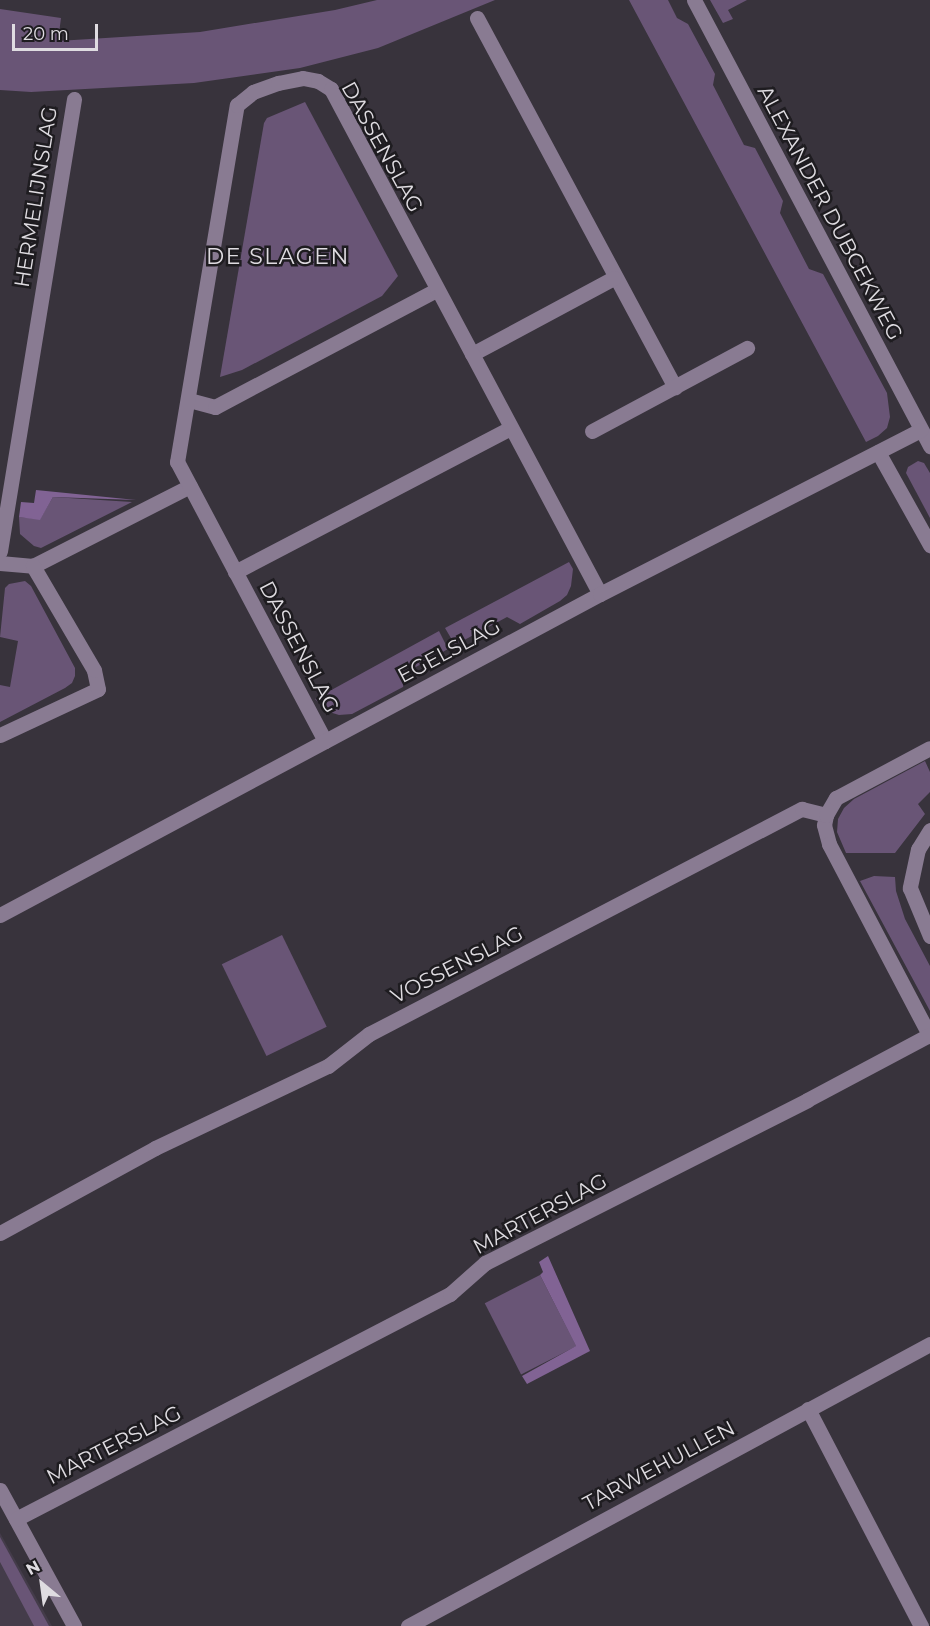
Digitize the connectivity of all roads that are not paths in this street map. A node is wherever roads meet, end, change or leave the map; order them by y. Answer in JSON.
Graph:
{"nodes":[{"id":1,"x":693,"y":0,"type":"edge"},
{"id":2,"x":477,"y":18,"type":"dead end"},
{"id":3,"x":74,"y":99,"type":"dead end"},
{"id":4,"x":614,"y":278,"type":"junction"},
{"id":5,"x":436,"y":290,"type":"junction"},
{"id":6,"x":747,"y":348,"type":"dead end"},
{"id":7,"x":472,"y":354,"type":"junction"},
{"id":8,"x":675,"y":387,"type":"junction"},
{"id":9,"x":189,"y":400,"type":"junction"},
{"id":10,"x":510,"y":428,"type":"junction"},
{"id":11,"x":921,"y":430,"type":"junction"},
{"id":12,"x":592,"y":432,"type":"dead end"},
{"id":13,"x":930,"y":446,"type":"edge"},
{"id":14,"x":878,"y":453,"type":"junction"},
{"id":15,"x":190,"y":486,"type":"junction"},
{"id":16,"x":930,"y":545,"type":"edge"},
{"id":17,"x":0,"y":551,"type":"edge"},
{"id":18,"x":0,"y":563,"type":"edge"},
{"id":19,"x":33,"y":566,"type":"junction"},
{"id":20,"x":235,"y":572,"type":"junction"},
{"id":21,"x":600,"y":594,"type":"junction"},
{"id":22,"x":0,"y":735,"type":"edge"},
{"id":23,"x":325,"y":741,"type":"junction"},
{"id":24,"x":930,"y":748,"type":"edge"},
{"id":25,"x":826,"y":815,"type":"junction"},
{"id":26,"x":930,"y":830,"type":"edge"},
{"id":27,"x":0,"y":915,"type":"edge"},
{"id":28,"x":930,"y":936,"type":"edge"},
{"id":29,"x":930,"y":1036,"type":"edge"},
{"id":30,"x":0,"y":1233,"type":"edge"},
{"id":31,"x":930,"y":1344,"type":"edge"},
{"id":32,"x":808,"y":1409,"type":"junction"},
{"id":33,"x":0,"y":1490,"type":"edge"},
{"id":34,"x":16,"y":1520,"type":"junction"},
{"id":35,"x":74,"y":1626,"type":"edge"},
{"id":36,"x":408,"y":1626,"type":"edge"},
{"id":37,"x":921,"y":1626,"type":"edge"}],
"edges":[{"from":1,"to":11,"type":"street","name":"ALEXANDER DUBCEKWEG"},
{"from":2,"to":4,"type":"street"},
{"from":3,"to":17,"type":"street","name":"HERMELIJNSLAG"},
{"from":4,"to":7,"type":"street"},
{"from":4,"to":8,"type":"street"},
{"from":5,"to":7,"type":"street","name":"DASSENSLAG"},
{"from":5,"to":9,"type":"street"},
{"from":5,"to":9,"type":"street","name":"DASSENSLAG"},
{"from":6,"to":8,"type":"street"},
{"from":7,"to":10,"type":"street","name":"DASSENSLAG"},
{"from":8,"to":12,"type":"street"},
{"from":9,"to":15,"type":"street","name":"DASSENSLAG"},
{"from":10,"to":20,"type":"street","name":"DASSENSLAG"},
{"from":10,"to":21,"type":"street","name":"DASSENSLAG"},
{"from":11,"to":13,"type":"street","name":"ALEXANDER DUBCEKWEG"},
{"from":11,"to":14,"type":"street","name":"EGELSLAG"},
{"from":14,"to":16,"type":"street"},
{"from":14,"to":21,"type":"street","name":"EGELSLAG"},
{"from":15,"to":19,"type":"street"},
{"from":15,"to":20,"type":"street","name":"DASSENSLAG"},
{"from":18,"to":19,"type":"street"},
{"from":19,"to":22,"type":"street"},
{"from":20,"to":23,"type":"street","name":"DASSENSLAG"},
{"from":21,"to":23,"type":"street","name":"EGELSLAG"},
{"from":23,"to":27,"type":"street","name":"EGELSLAG"},
{"from":24,"to":25,"type":"street"},
{"from":25,"to":29,"type":"street"},
{"from":25,"to":30,"type":"street","name":"VOSSENSLAG"},
{"from":26,"to":28,"type":"street"},
{"from":29,"to":34,"type":"street","name":"MARTERSLAG"},
{"from":31,"to":32,"type":"street","name":"TARWEHULLEN"},
{"from":32,"to":36,"type":"street","name":"TARWEHULLEN"},
{"from":32,"to":37,"type":"street"},
{"from":33,"to":34,"type":"street"},
{"from":34,"to":35,"type":"street"}]}
